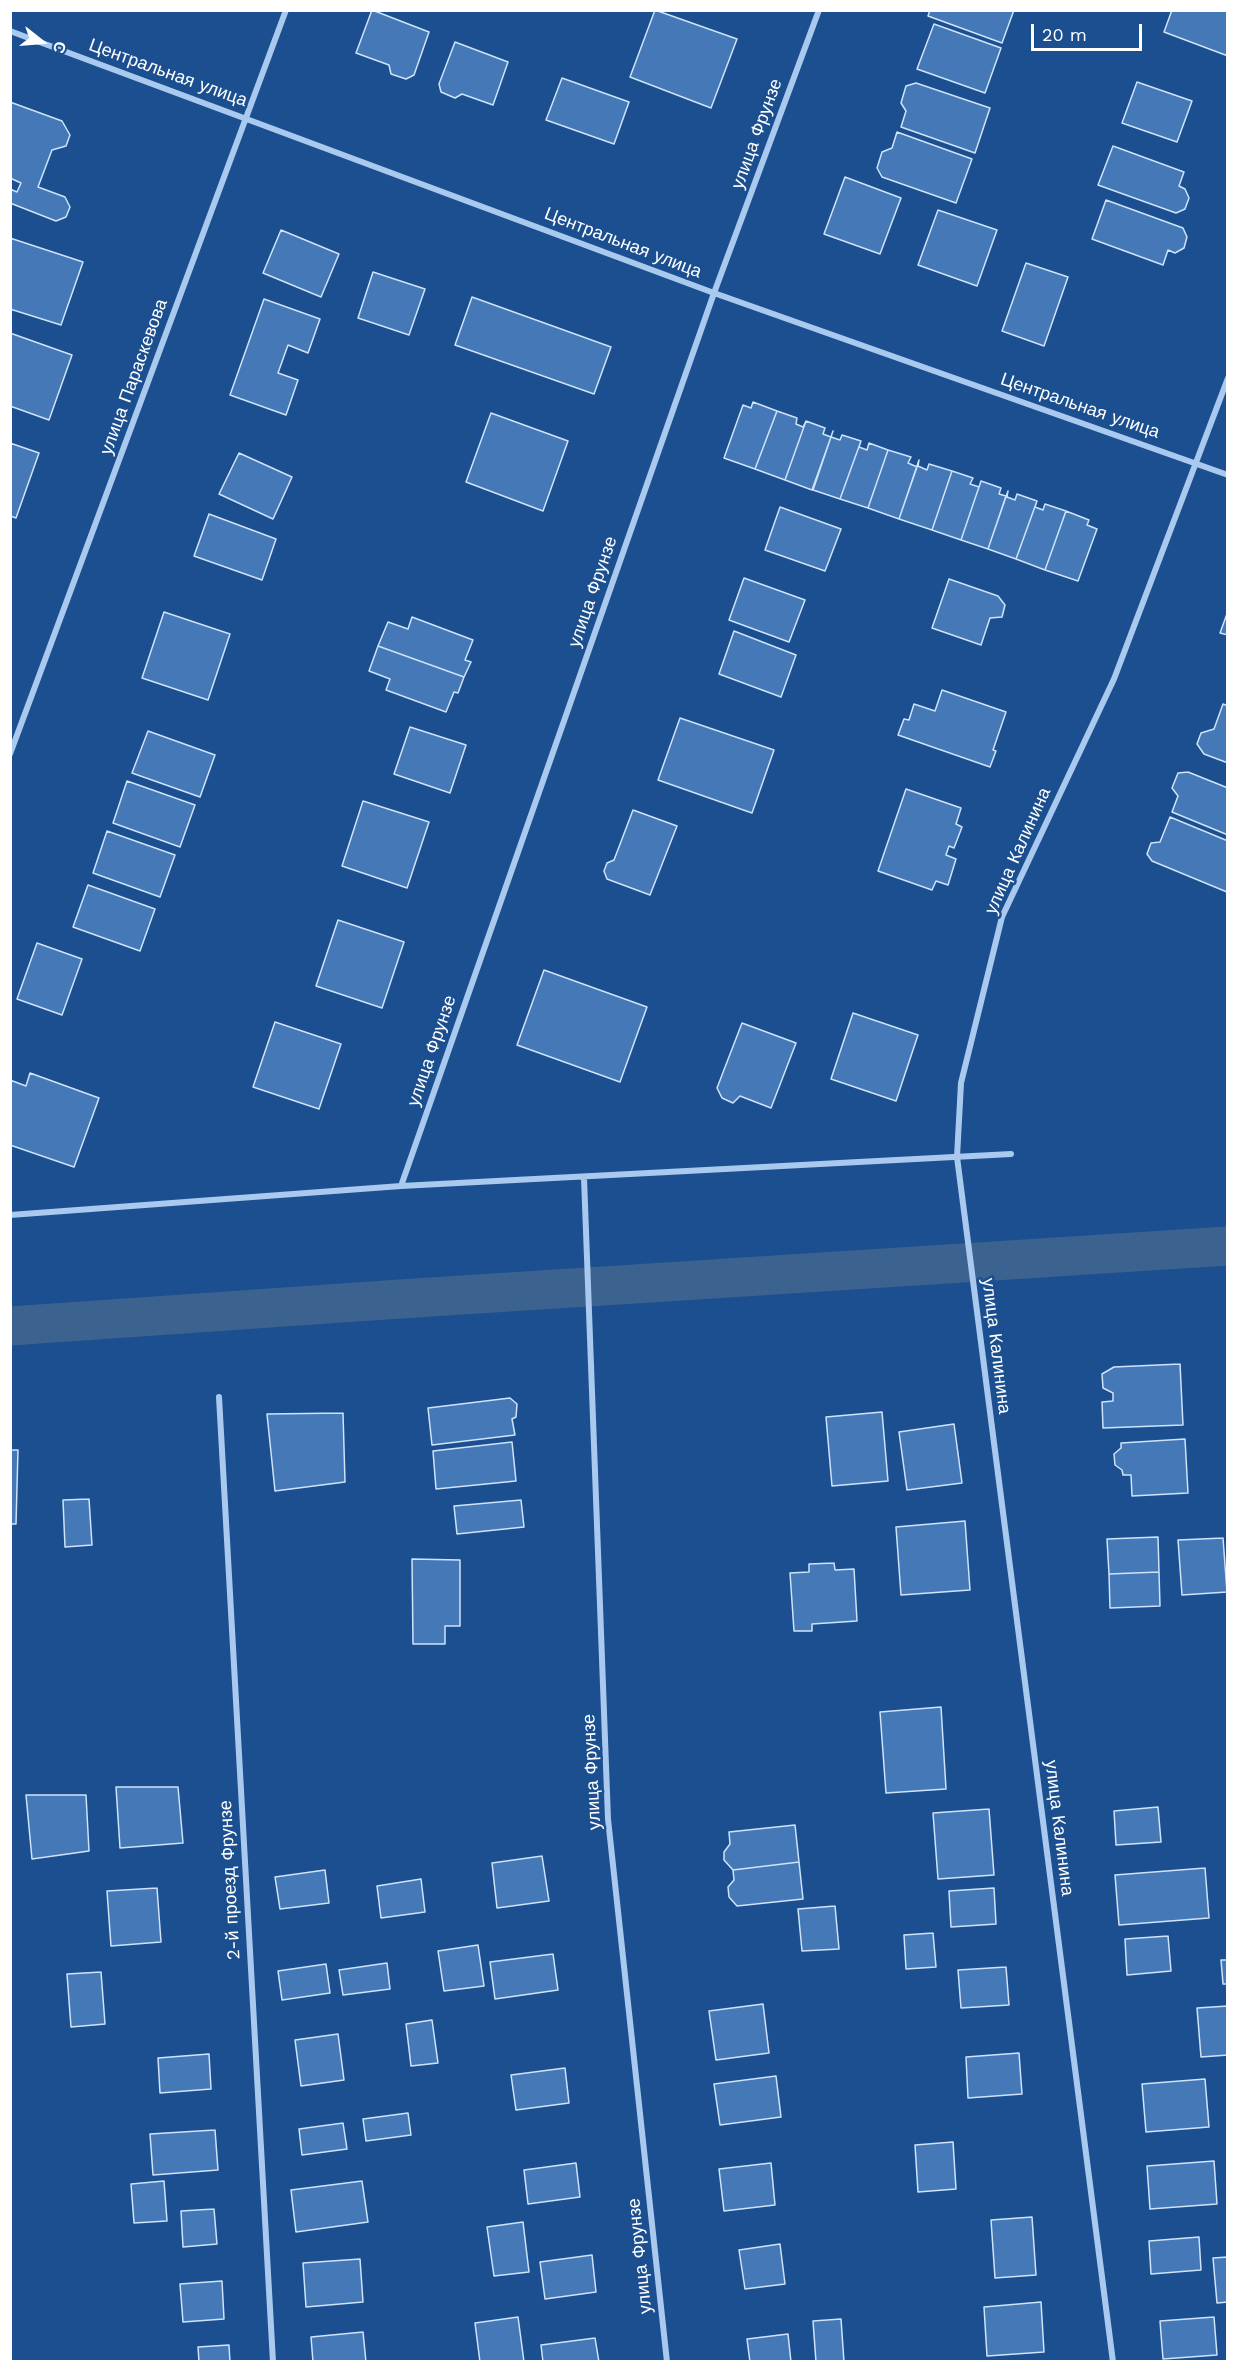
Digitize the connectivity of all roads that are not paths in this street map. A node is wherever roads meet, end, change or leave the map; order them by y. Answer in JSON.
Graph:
{"nodes":[{"id":1,"x":286,"y":10,"type":"edge"},
{"id":2,"x":819,"y":10,"type":"edge"},
{"id":3,"x":10,"y":31,"type":"edge"},
{"id":4,"x":246,"y":117,"type":"junction"},
{"id":5,"x":714,"y":293,"type":"junction"},
{"id":6,"x":1227,"y":378,"type":"edge"},
{"id":7,"x":1195,"y":463,"type":"junction"},
{"id":8,"x":1227,"y":475,"type":"edge"},
{"id":9,"x":10,"y":754,"type":"edge"},
{"id":10,"x":1011,"y":1154,"type":"dead end"},
{"id":11,"x":957,"y":1157,"type":"junction"},
{"id":12,"x":584,"y":1178,"type":"junction"},
{"id":13,"x":401,"y":1186,"type":"junction"},
{"id":14,"x":10,"y":1215,"type":"edge"},
{"id":15,"x":219,"y":1397,"type":"dead end"},
{"id":16,"x":273,"y":2361,"type":"edge"},
{"id":17,"x":667,"y":2361,"type":"edge"},
{"id":18,"x":1113,"y":2361,"type":"edge"}],
"edges":[{"from":1,"to":4,"type":"street","name":"улица Параскевова"},
{"from":2,"to":5,"type":"street","name":"улица Фрунзе"},
{"from":3,"to":4,"type":"street","name":"Центральная улица"},
{"from":4,"to":5,"type":"street","name":"Центральная улица"},
{"from":4,"to":9,"type":"street","name":"улица Параскевова"},
{"from":5,"to":7,"type":"street","name":"Центральная улица"},
{"from":5,"to":13,"type":"street","name":"улица Фрунзе"},
{"from":6,"to":7,"type":"street","name":"улица Калинина"},
{"from":7,"to":8,"type":"street","name":"Центральная улица"},
{"from":7,"to":11,"type":"street","name":"улица Калинина"},
{"from":10,"to":11,"type":"street"},
{"from":11,"to":12,"type":"street"},
{"from":11,"to":18,"type":"street","name":"улица Калинина"},
{"from":12,"to":13,"type":"street"},
{"from":12,"to":17,"type":"street","name":"улица Фрунзе"},
{"from":13,"to":14,"type":"street"},
{"from":15,"to":16,"type":"street","name":"2-й проезд Фрунзе"}]}
